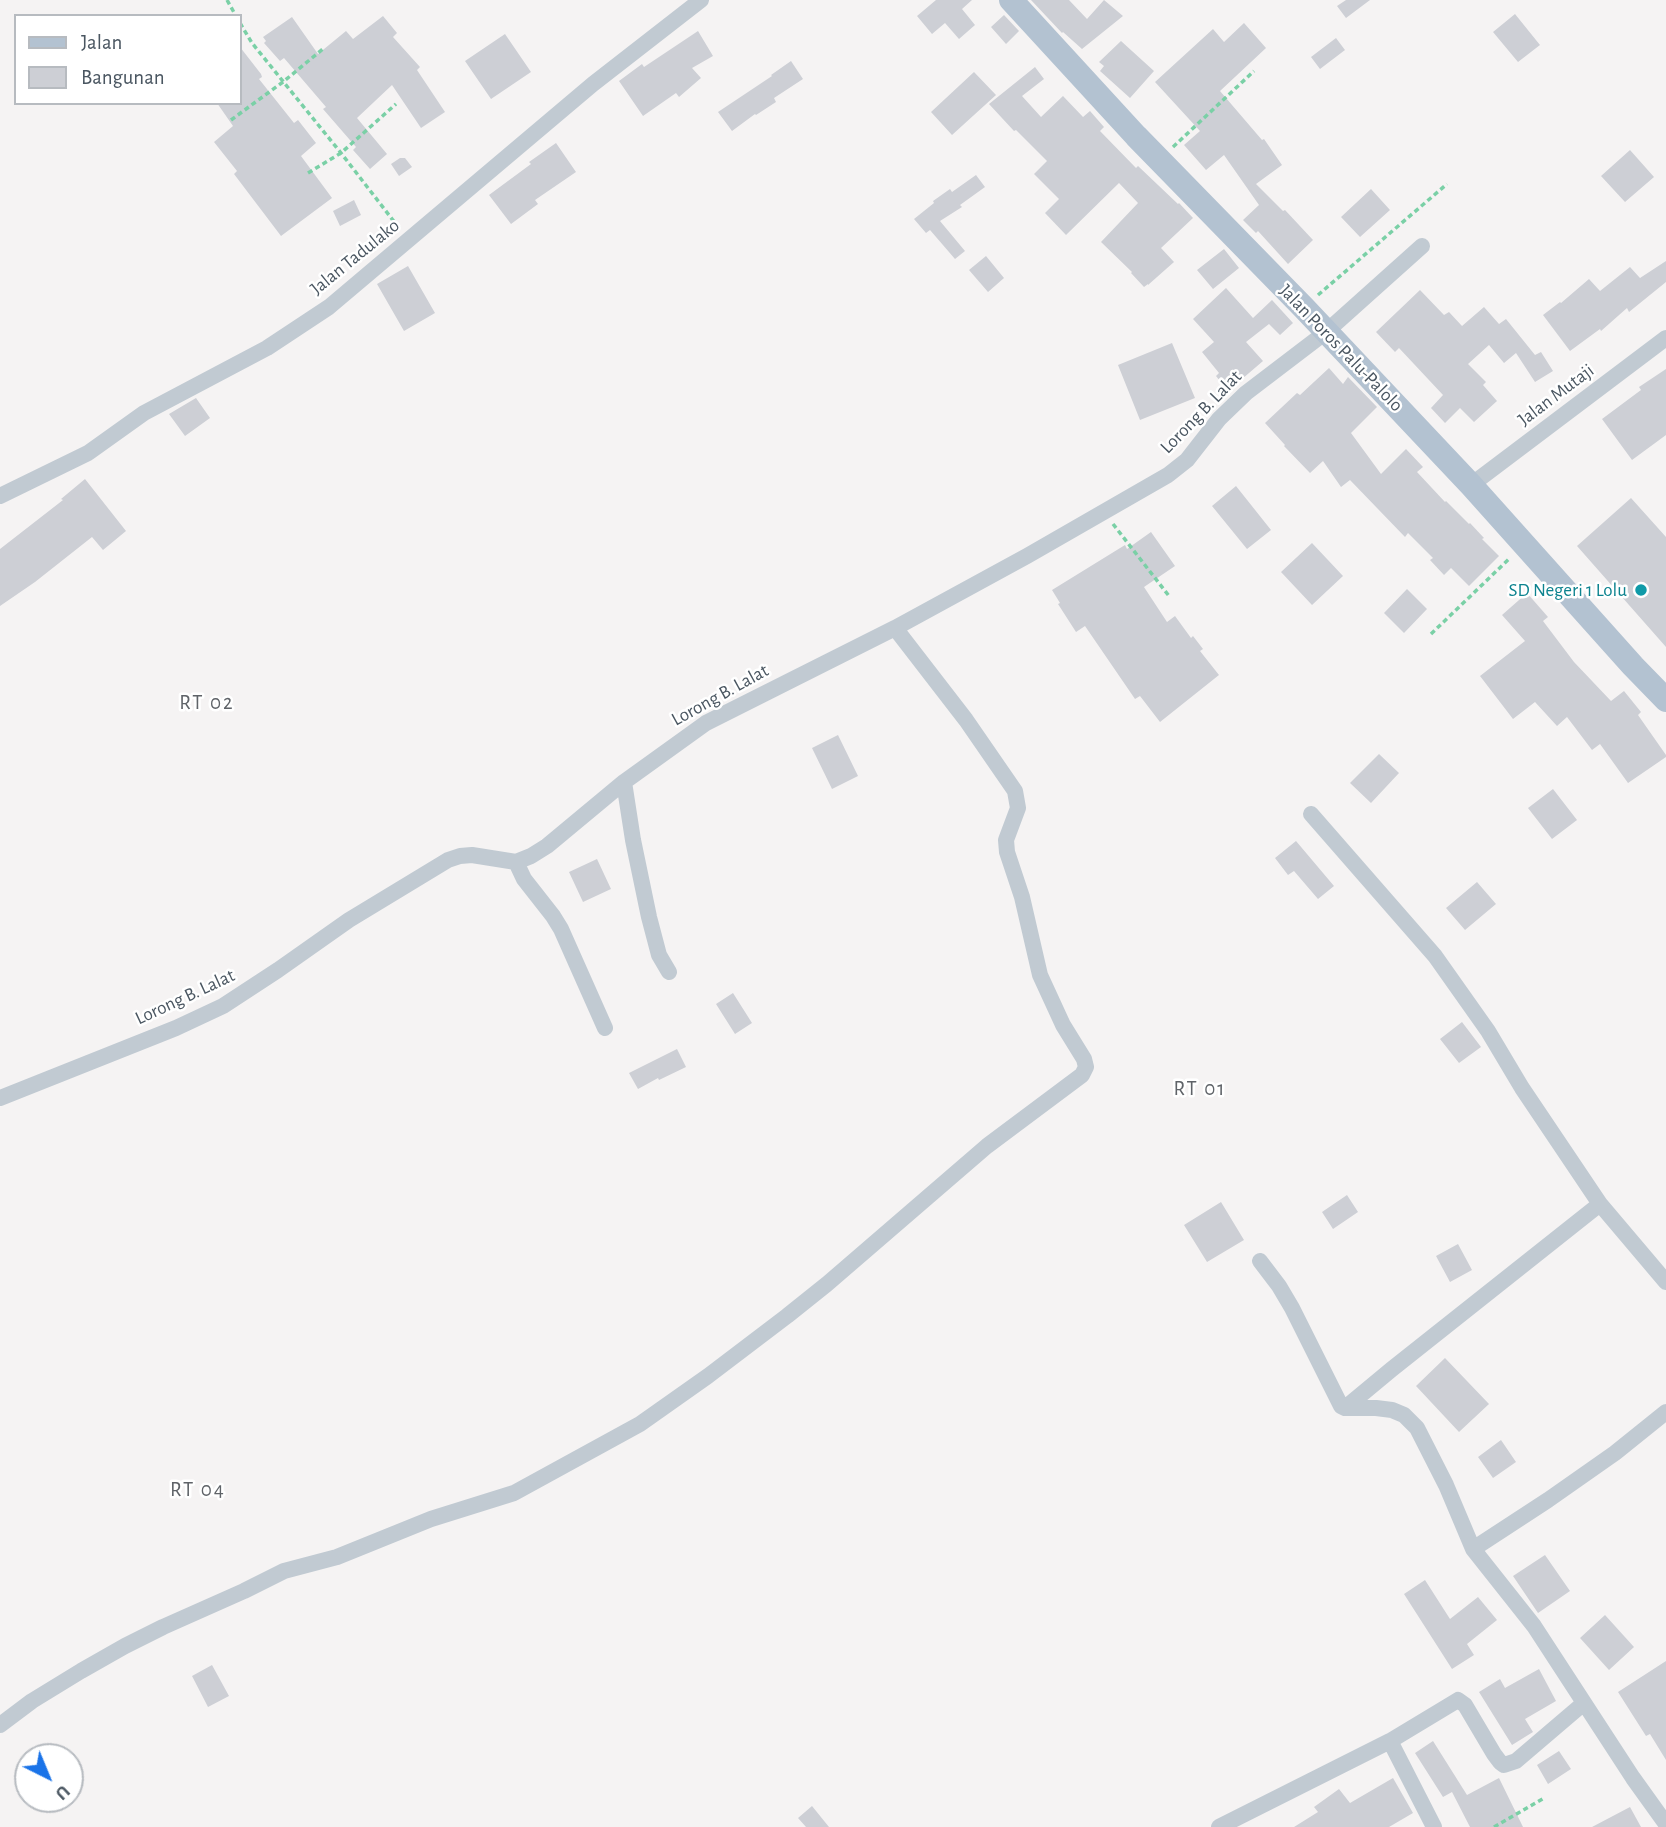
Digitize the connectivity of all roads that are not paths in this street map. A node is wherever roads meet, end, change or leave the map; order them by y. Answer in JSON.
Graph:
{"nodes":[{"id":1,"x":701,"y":0,"type":"edge"},
{"id":2,"x":1011,"y":0,"type":"edge"},
{"id":3,"x":1422,"y":246,"type":"dead end"},
{"id":4,"x":1326,"y":332,"type":"junction"},
{"id":5,"x":1666,"y":338,"type":"edge"},
{"id":6,"x":1471,"y":485,"type":"junction"},
{"id":7,"x":0,"y":496,"type":"edge"},
{"id":8,"x":895,"y":628,"type":"junction"},
{"id":9,"x":1666,"y":700,"type":"edge"},
{"id":10,"x":624,"y":782,"type":"junction"},
{"id":11,"x":1311,"y":814,"type":"dead end"},
{"id":12,"x":516,"y":862,"type":"junction"},
{"id":13,"x":669,"y":972,"type":"dead end"},
{"id":14,"x":605,"y":1028,"type":"dead end"},
{"id":15,"x":0,"y":1098,"type":"edge"},
{"id":16,"x":1600,"y":1205,"type":"junction"},
{"id":17,"x":1260,"y":1261,"type":"dead end"},
{"id":18,"x":1666,"y":1282,"type":"edge"},
{"id":19,"x":1345,"y":1408,"type":"junction"},
{"id":20,"x":1666,"y":1412,"type":"edge"},
{"id":21,"x":1473,"y":1549,"type":"junction"},
{"id":22,"x":1584,"y":1703,"type":"junction"},
{"id":23,"x":0,"y":1725,"type":"edge"},
{"id":24,"x":1390,"y":1741,"type":"junction"},
{"id":25,"x":1666,"y":1824,"type":"edge"},
{"id":26,"x":1219,"y":1827,"type":"edge"},
{"id":27,"x":1434,"y":1827,"type":"edge"}],
"edges":[{"from":1,"to":7,"type":"street","name":"Jalan Tadulako"},
{"from":2,"to":4,"type":"main road","name":"Jalan Poros Palu-Palolo"},
{"from":3,"to":4,"type":"street","name":"Lorong B. Lalat"},
{"from":4,"to":6,"type":"main road","name":"Jalan Poros Palu-Palolo"},
{"from":4,"to":8,"type":"street","name":"Lorong B. Lalat"},
{"from":5,"to":6,"type":"street","name":"Jalan Mutaji"},
{"from":6,"to":9,"type":"main road","name":"Jalan Poros Palu-Palolo"},
{"from":8,"to":10,"type":"street","name":"Lorong B. Lalat"},
{"from":8,"to":23,"type":"street"},
{"from":10,"to":12,"type":"street","name":"Lorong B. Lalat"},
{"from":10,"to":13,"type":"street"},
{"from":11,"to":16,"type":"street"},
{"from":12,"to":14,"type":"street"},
{"from":12,"to":15,"type":"street","name":"Lorong B. Lalat"},
{"from":16,"to":18,"type":"street"},
{"from":16,"to":19,"type":"street"},
{"from":17,"to":19,"type":"street"},
{"from":19,"to":21,"type":"street"},
{"from":20,"to":21,"type":"street"},
{"from":21,"to":22,"type":"street"},
{"from":22,"to":24,"type":"street"},
{"from":22,"to":25,"type":"street"},
{"from":24,"to":26,"type":"street"},
{"from":24,"to":27,"type":"street"}]}
